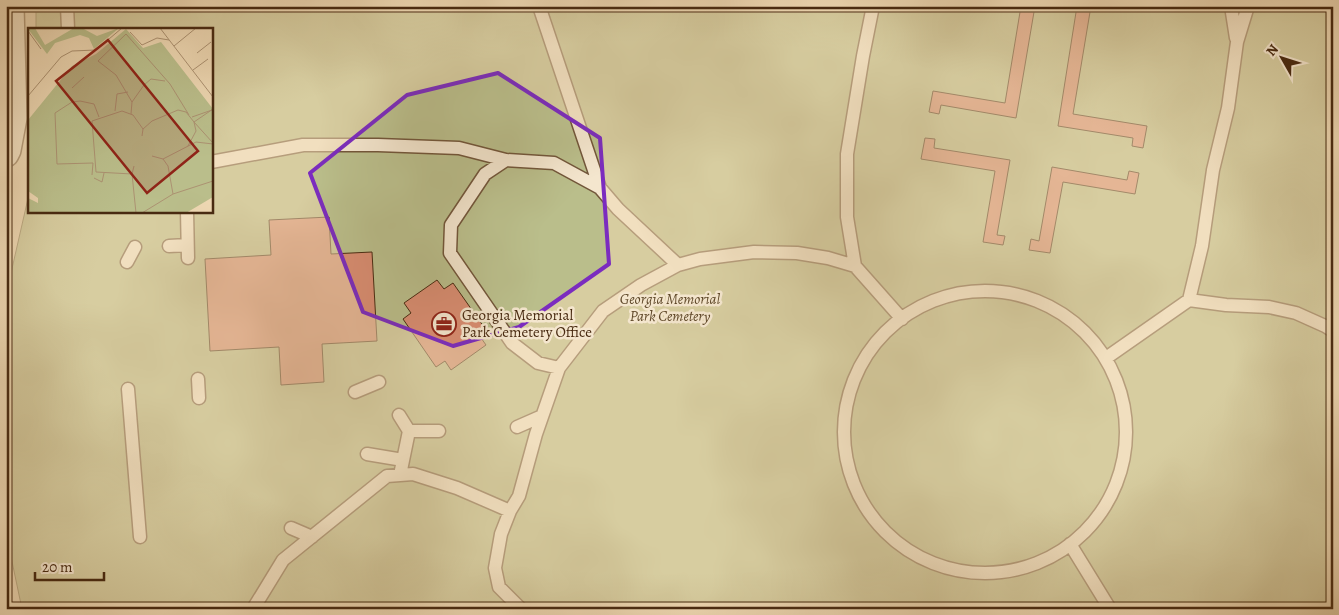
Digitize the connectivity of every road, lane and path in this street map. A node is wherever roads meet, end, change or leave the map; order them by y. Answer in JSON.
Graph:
{"nodes":[{"id":1,"x":11,"y":6,"type":"edge"},
{"id":2,"x":67,"y":6,"type":"edge"},
{"id":3,"x":539,"y":6,"type":"edge"},
{"id":4,"x":873,"y":6,"type":"edge"},
{"id":5,"x":1231,"y":6,"type":"edge"},
{"id":6,"x":1248,"y":6,"type":"edge"},
{"id":7,"x":68,"y":28,"type":"edge"},
{"id":8,"x":1237,"y":42,"type":"junction"},
{"id":9,"x":6,"y":154,"type":"edge"},
{"id":10,"x":506,"y":160,"type":"junction"},
{"id":11,"x":212,"y":162,"type":"edge"},
{"id":12,"x":600,"y":188,"type":"junction"},
{"id":13,"x":187,"y":212,"type":"edge"},
{"id":14,"x":188,"y":245,"type":"junction"},
{"id":15,"x":168,"y":246,"type":"dead end"},
{"id":16,"x":135,"y":247,"type":"dead end"},
{"id":17,"x":188,"y":258,"type":"dead end"},
{"id":18,"x":127,"y":262,"type":"dead end"},
{"id":19,"x":678,"y":265,"type":"junction"},
{"id":20,"x":855,"y":266,"type":"junction"},
{"id":21,"x":1189,"y":300,"type":"junction"},
{"id":22,"x":902,"y":319,"type":"junction"},
{"id":23,"x":1333,"y":331,"type":"edge"},
{"id":24,"x":1106,"y":358,"type":"junction"},
{"id":25,"x":559,"y":368,"type":"junction"},
{"id":26,"x":198,"y":378,"type":"dead end"},
{"id":27,"x":379,"y":382,"type":"dead end"},
{"id":28,"x":128,"y":389,"type":"dead end"},
{"id":29,"x":356,"y":392,"type":"dead end"},
{"id":30,"x":199,"y":398,"type":"dead end"},
{"id":31,"x":399,"y":415,"type":"dead end"},
{"id":32,"x":542,"y":416,"type":"junction"},
{"id":33,"x":517,"y":427,"type":"dead end"},
{"id":34,"x":409,"y":431,"type":"junction"},
{"id":35,"x":439,"y":431,"type":"dead end"},
{"id":36,"x":367,"y":454,"type":"dead end"},
{"id":37,"x":404,"y":460,"type":"junction"},
{"id":38,"x":400,"y":475,"type":"junction"},
{"id":39,"x":510,"y":511,"type":"junction"},
{"id":40,"x":291,"y":528,"type":"dead end"},
{"id":41,"x":140,"y":537,"type":"dead end"},
{"id":42,"x":312,"y":537,"type":"junction"},
{"id":43,"x":1070,"y":544,"type":"junction"},
{"id":44,"x":253,"y":609,"type":"edge"},
{"id":45,"x":521,"y":609,"type":"edge"},
{"id":46,"x":1110,"y":609,"type":"edge"}],
"edges":[{"from":1,"to":9,"type":"street"},
{"from":2,"to":7,"type":"lane"},
{"from":3,"to":12,"type":"lane"},
{"from":4,"to":20,"type":"lane"},
{"from":5,"to":8,"type":"lane"},
{"from":6,"to":8,"type":"lane"},
{"from":8,"to":21,"type":"lane"},
{"from":10,"to":11,"type":"lane"},
{"from":10,"to":12,"type":"lane"},
{"from":10,"to":25,"type":"lane"},
{"from":12,"to":19,"type":"lane"},
{"from":13,"to":14,"type":"lane"},
{"from":14,"to":15,"type":"lane"},
{"from":14,"to":17,"type":"lane"},
{"from":16,"to":18,"type":"lane"},
{"from":19,"to":20,"type":"lane"},
{"from":19,"to":25,"type":"lane"},
{"from":20,"to":22,"type":"lane"},
{"from":21,"to":23,"type":"lane"},
{"from":21,"to":24,"type":"lane"},
{"from":22,"to":24,"type":"lane"},
{"from":22,"to":43,"type":"lane"},
{"from":24,"to":43,"type":"lane"},
{"from":25,"to":32,"type":"lane"},
{"from":26,"to":30,"type":"lane"},
{"from":27,"to":29,"type":"lane"},
{"from":28,"to":41,"type":"lane"},
{"from":31,"to":34,"type":"lane"},
{"from":32,"to":33,"type":"lane"},
{"from":32,"to":39,"type":"lane"},
{"from":34,"to":35,"type":"lane"},
{"from":34,"to":37,"type":"lane"},
{"from":36,"to":37,"type":"lane"},
{"from":37,"to":38,"type":"lane"},
{"from":38,"to":39,"type":"lane"},
{"from":38,"to":42,"type":"lane"},
{"from":39,"to":45,"type":"lane"},
{"from":40,"to":42,"type":"lane"},
{"from":42,"to":44,"type":"lane"},
{"from":43,"to":46,"type":"lane"}]}
